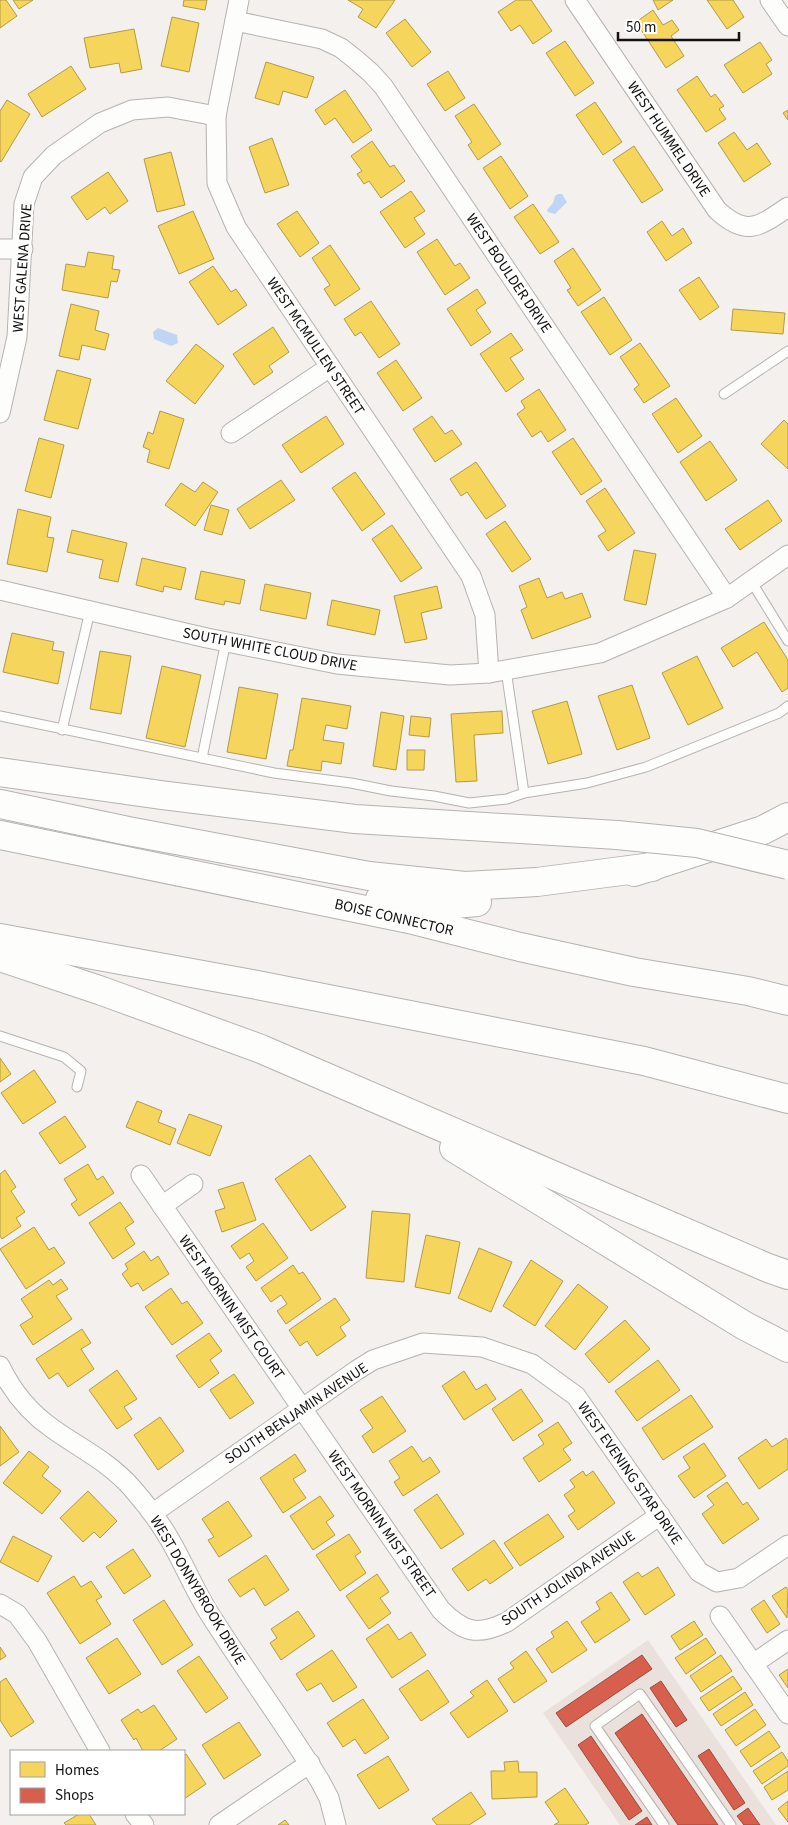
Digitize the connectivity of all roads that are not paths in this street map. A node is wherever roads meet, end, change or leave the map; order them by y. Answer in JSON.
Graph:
{"nodes":[{"id":1,"x":239,"y":0,"type":"edge"},
{"id":2,"x":575,"y":0,"type":"edge"},
{"id":3,"x":770,"y":0,"type":"edge"},
{"id":4,"x":235,"y":20,"type":"junction"},
{"id":5,"x":788,"y":26,"type":"edge"},
{"id":6,"x":216,"y":116,"type":"junction"},
{"id":7,"x":788,"y":207,"type":"edge"},
{"id":8,"x":0,"y":249,"type":"edge"},
{"id":9,"x":23,"y":249,"type":"junction"},
{"id":10,"x":788,"y":351,"type":"edge"},
{"id":11,"x":330,"y":366,"type":"junction"},
{"id":12,"x":724,"y":394,"type":"dead end"},
{"id":13,"x":0,"y":413,"type":"edge"},
{"id":14,"x":231,"y":432,"type":"dead end"},
{"id":15,"x":788,"y":555,"type":"edge"},
{"id":16,"x":751,"y":581,"type":"junction"},
{"id":17,"x":0,"y":590,"type":"edge"},
{"id":18,"x":727,"y":598,"type":"junction"},
{"id":19,"x":90,"y":611,"type":"junction"},
{"id":20,"x":788,"y":641,"type":"edge"},
{"id":21,"x":226,"y":642,"type":"junction"},
{"id":22,"x":498,"y":671,"type":"junction"},
{"id":23,"x":788,"y":706,"type":"edge"},
{"id":24,"x":0,"y":716,"type":"edge"},
{"id":25,"x":62,"y":730,"type":"junction"},
{"id":26,"x":202,"y":758,"type":"junction"},
{"id":27,"x":0,"y":772,"type":"edge"},
{"id":28,"x":524,"y":793,"type":"junction"},
{"id":29,"x":0,"y":804,"type":"edge"},
{"id":30,"x":788,"y":817,"type":"edge"},
{"id":31,"x":0,"y":835,"type":"edge"},
{"id":32,"x":788,"y":866,"type":"edge"},
{"id":33,"x":652,"y":867,"type":"junction"},
{"id":34,"x":186,"y":873,"type":"junction"},
{"id":35,"x":0,"y":938,"type":"edge"},
{"id":36,"x":0,"y":957,"type":"edge"},
{"id":37,"x":788,"y":1001,"type":"edge"},
{"id":38,"x":0,"y":1036,"type":"edge"},
{"id":39,"x":77,"y":1087,"type":"dead end"},
{"id":40,"x":368,"y":1095,"type":"junction"},
{"id":41,"x":788,"y":1099,"type":"edge"},
{"id":42,"x":141,"y":1175,"type":"dead end"},
{"id":43,"x":193,"y":1184,"type":"dead end"},
{"id":44,"x":162,"y":1206,"type":"junction"},
{"id":45,"x":788,"y":1275,"type":"edge"},
{"id":46,"x":482,"y":1348,"type":"joint"},
{"id":47,"x":788,"y":1348,"type":"edge"},
{"id":48,"x":0,"y":1366,"type":"edge"},
{"id":49,"x":302,"y":1408,"type":"junction"},
{"id":50,"x":153,"y":1513,"type":"junction"},
{"id":51,"x":660,"y":1515,"type":"junction"},
{"id":52,"x":788,"y":1544,"type":"edge"},
{"id":53,"x":0,"y":1604,"type":"edge"},
{"id":54,"x":720,"y":1616,"type":"dead end"},
{"id":55,"x":471,"y":1630,"type":"joint"},
{"id":56,"x":788,"y":1640,"type":"edge"},
{"id":57,"x":753,"y":1664,"type":"junction"},
{"id":58,"x":788,"y":1714,"type":"edge"},
{"id":59,"x":99,"y":1750,"type":"edge"},
{"id":60,"x":310,"y":1763,"type":"junction"},
{"id":61,"x":136,"y":1815,"type":"edge"},
{"id":62,"x":144,"y":1825,"type":"edge"},
{"id":63,"x":219,"y":1825,"type":"edge"},
{"id":64,"x":336,"y":1825,"type":"edge"},
{"id":65,"x":664,"y":1825,"type":"edge"},
{"id":66,"x":731,"y":1825,"type":"edge"}],
"edges":[{"from":1,"to":4,"type":"street","name":"WEST MCMULLEN STREET"},
{"from":2,"to":7,"type":"street","name":"WEST HUMMEL DRIVE"},
{"from":3,"to":5,"type":"street"},
{"from":4,"to":6,"type":"street","name":"WEST MCMULLEN STREET"},
{"from":4,"to":18,"type":"street","name":"WEST BOULDER DRIVE"},
{"from":6,"to":9,"type":"street","name":"WEST GALENA DRIVE"},
{"from":6,"to":11,"type":"street","name":"WEST MCMULLEN STREET"},
{"from":8,"to":9,"type":"street"},
{"from":9,"to":13,"type":"street","name":"WEST GALENA DRIVE"},
{"from":10,"to":12,"type":"lane"},
{"from":11,"to":14,"type":"street"},
{"from":11,"to":22,"type":"street","name":"WEST MCMULLEN STREET"},
{"from":15,"to":16,"type":"street","name":"SOUTH WHITE CLOUD DRIVE"},
{"from":16,"to":18,"type":"street","name":"SOUTH WHITE CLOUD DRIVE"},
{"from":16,"to":20,"type":"lane"},
{"from":17,"to":19,"type":"street","name":"SOUTH WHITE CLOUD DRIVE"},
{"from":18,"to":22,"type":"street","name":"SOUTH WHITE CLOUD DRIVE"},
{"from":19,"to":21,"type":"street","name":"SOUTH WHITE CLOUD DRIVE"},
{"from":19,"to":25,"type":"lane"},
{"from":21,"to":22,"type":"street","name":"SOUTH WHITE CLOUD DRIVE"},
{"from":21,"to":26,"type":"lane"},
{"from":22,"to":28,"type":"lane"},
{"from":23,"to":28,"type":"lane"},
{"from":24,"to":25,"type":"lane"},
{"from":25,"to":26,"type":"lane"},
{"from":26,"to":28,"type":"lane"},
{"from":27,"to":32,"type":"highway","bridge":true},
{"from":29,"to":33,"type":"highway"},
{"from":30,"to":33,"type":"highway"},
{"from":31,"to":34,"type":"highway","name":"BOISE CONNECTOR"},
{"from":33,"to":34,"type":"highway"},
{"from":34,"to":37,"type":"highway","name":"BOISE CONNECTOR"},
{"from":35,"to":41,"type":"highway"},
{"from":36,"to":40,"type":"highway"},
{"from":38,"to":39,"type":"lane"},
{"from":40,"to":45,"type":"highway"},
{"from":40,"to":47,"type":"highway"},
{"from":42,"to":44,"type":"street","name":"WEST MORNIN MIST COURT"},
{"from":43,"to":44,"type":"street"},
{"from":44,"to":49,"type":"street","name":"WEST MORNIN MIST COURT"},
{"from":46,"to":49,"type":"street","name":"SOUTH BENJAMIN AVENUE"},
{"from":46,"to":51,"type":"street","name":"WEST EVENING STAR DRIVE"},
{"from":48,"to":50,"type":"street","name":"WEST DONNYBROOK DRIVE"},
{"from":49,"to":50,"type":"street","name":"SOUTH BENJAMIN AVENUE"},
{"from":49,"to":55,"type":"street","name":"WEST MORNIN MIST STREET"},
{"from":50,"to":60,"type":"street","name":"WEST DONNYBROOK DRIVE"},
{"from":51,"to":52,"type":"street","name":"WEST EVENING STAR DRIVE"},
{"from":51,"to":55,"type":"street","name":"SOUTH JOLINDA AVENUE"},
{"from":53,"to":59,"type":"street"},
{"from":54,"to":57,"type":"street"},
{"from":56,"to":57,"type":"street"},
{"from":57,"to":58,"type":"street"},
{"from":60,"to":63,"type":"street"},
{"from":60,"to":64,"type":"street","name":"WEST DONNYBROOK DRIVE"},
{"from":61,"to":62,"type":"street"},
{"from":65,"to":66,"type":"lane"}]}
